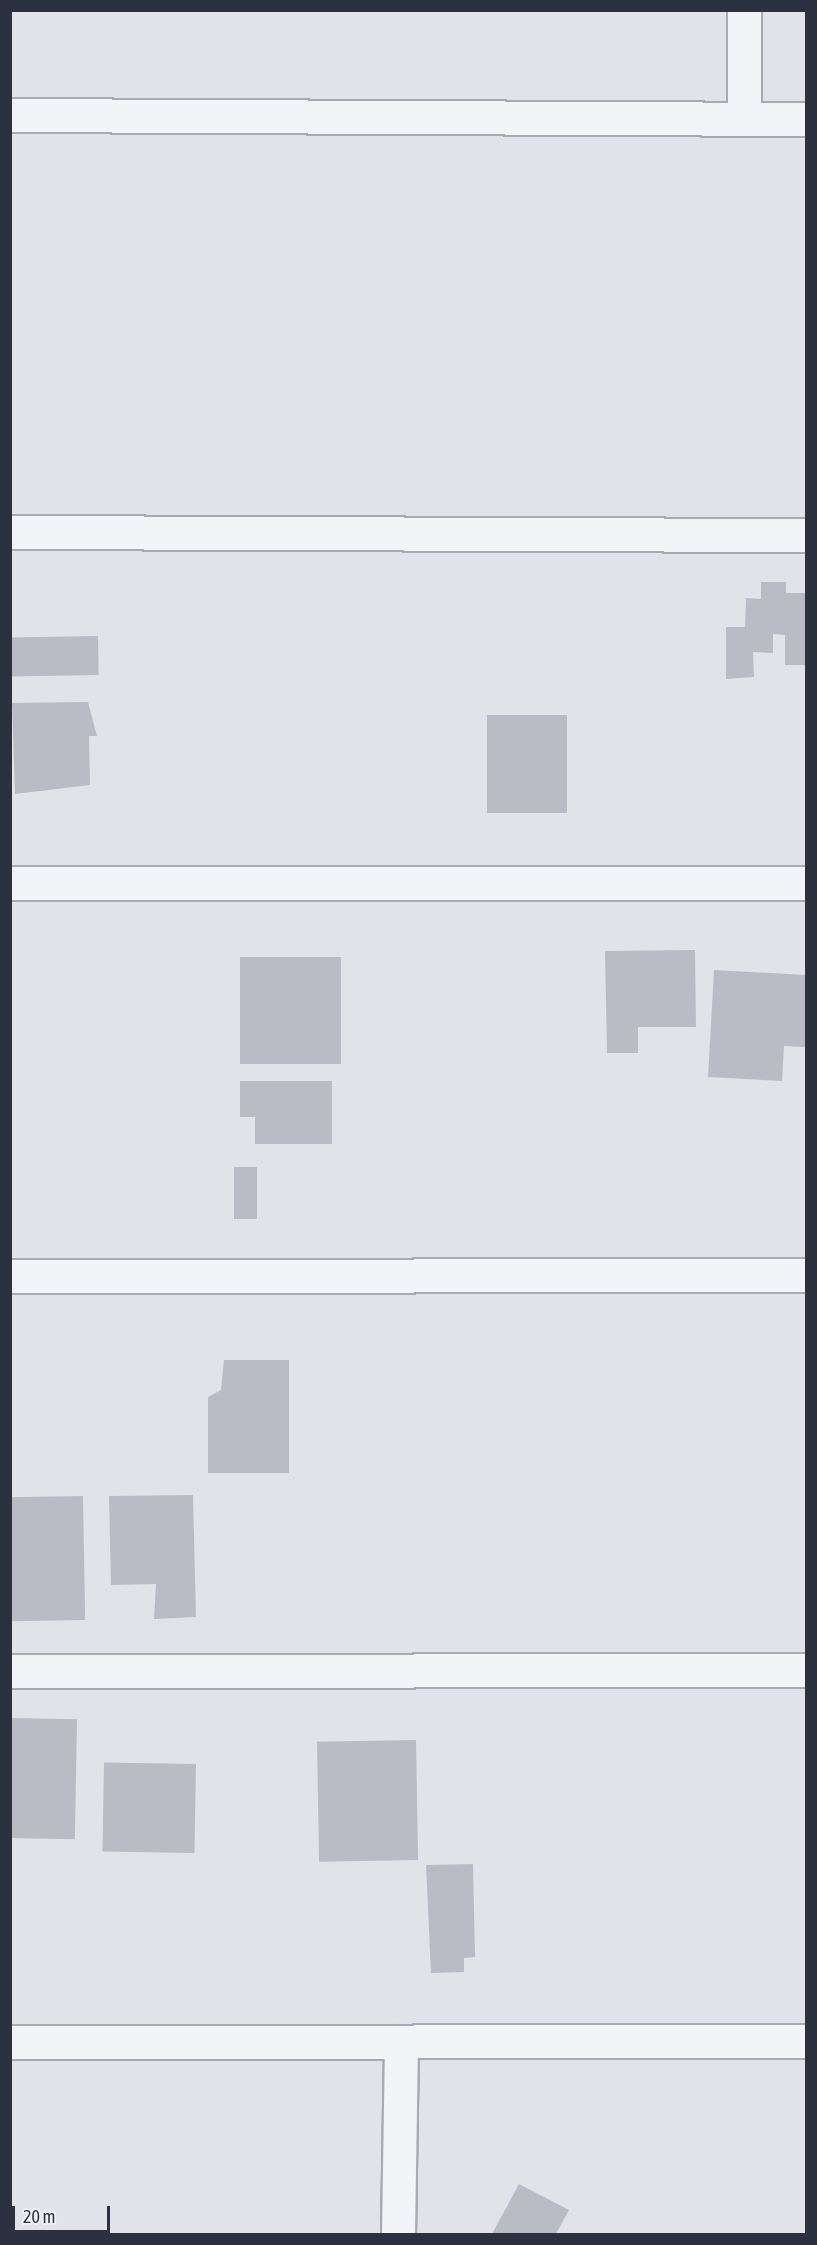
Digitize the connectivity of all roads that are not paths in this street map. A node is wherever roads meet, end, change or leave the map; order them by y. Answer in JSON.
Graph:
{"nodes":[{"id":1,"x":744,"y":10,"type":"edge"},
{"id":2,"x":10,"y":116,"type":"edge"},
{"id":3,"x":744,"y":118,"type":"junction"},
{"id":4,"x":807,"y":119,"type":"edge"},
{"id":5,"x":10,"y":532,"type":"edge"},
{"id":6,"x":807,"y":536,"type":"edge"},
{"id":7,"x":10,"y":883,"type":"edge"},
{"id":8,"x":807,"y":883,"type":"edge"},
{"id":9,"x":807,"y":1275,"type":"edge"},
{"id":10,"x":10,"y":1276,"type":"edge"},
{"id":11,"x":807,"y":1670,"type":"edge"},
{"id":12,"x":10,"y":1671,"type":"edge"},
{"id":13,"x":807,"y":2041,"type":"edge"},
{"id":14,"x":10,"y":2042,"type":"edge"},
{"id":15,"x":401,"y":2042,"type":"junction"},
{"id":16,"x":398,"y":2235,"type":"edge"}],
"edges":[{"from":1,"to":3,"type":"street"},
{"from":2,"to":3,"type":"street"},
{"from":3,"to":4,"type":"street"},
{"from":5,"to":6,"type":"street"},
{"from":7,"to":8,"type":"street"},
{"from":9,"to":10,"type":"street"},
{"from":11,"to":12,"type":"street"},
{"from":13,"to":15,"type":"street"},
{"from":14,"to":15,"type":"street"},
{"from":15,"to":16,"type":"street"}]}
